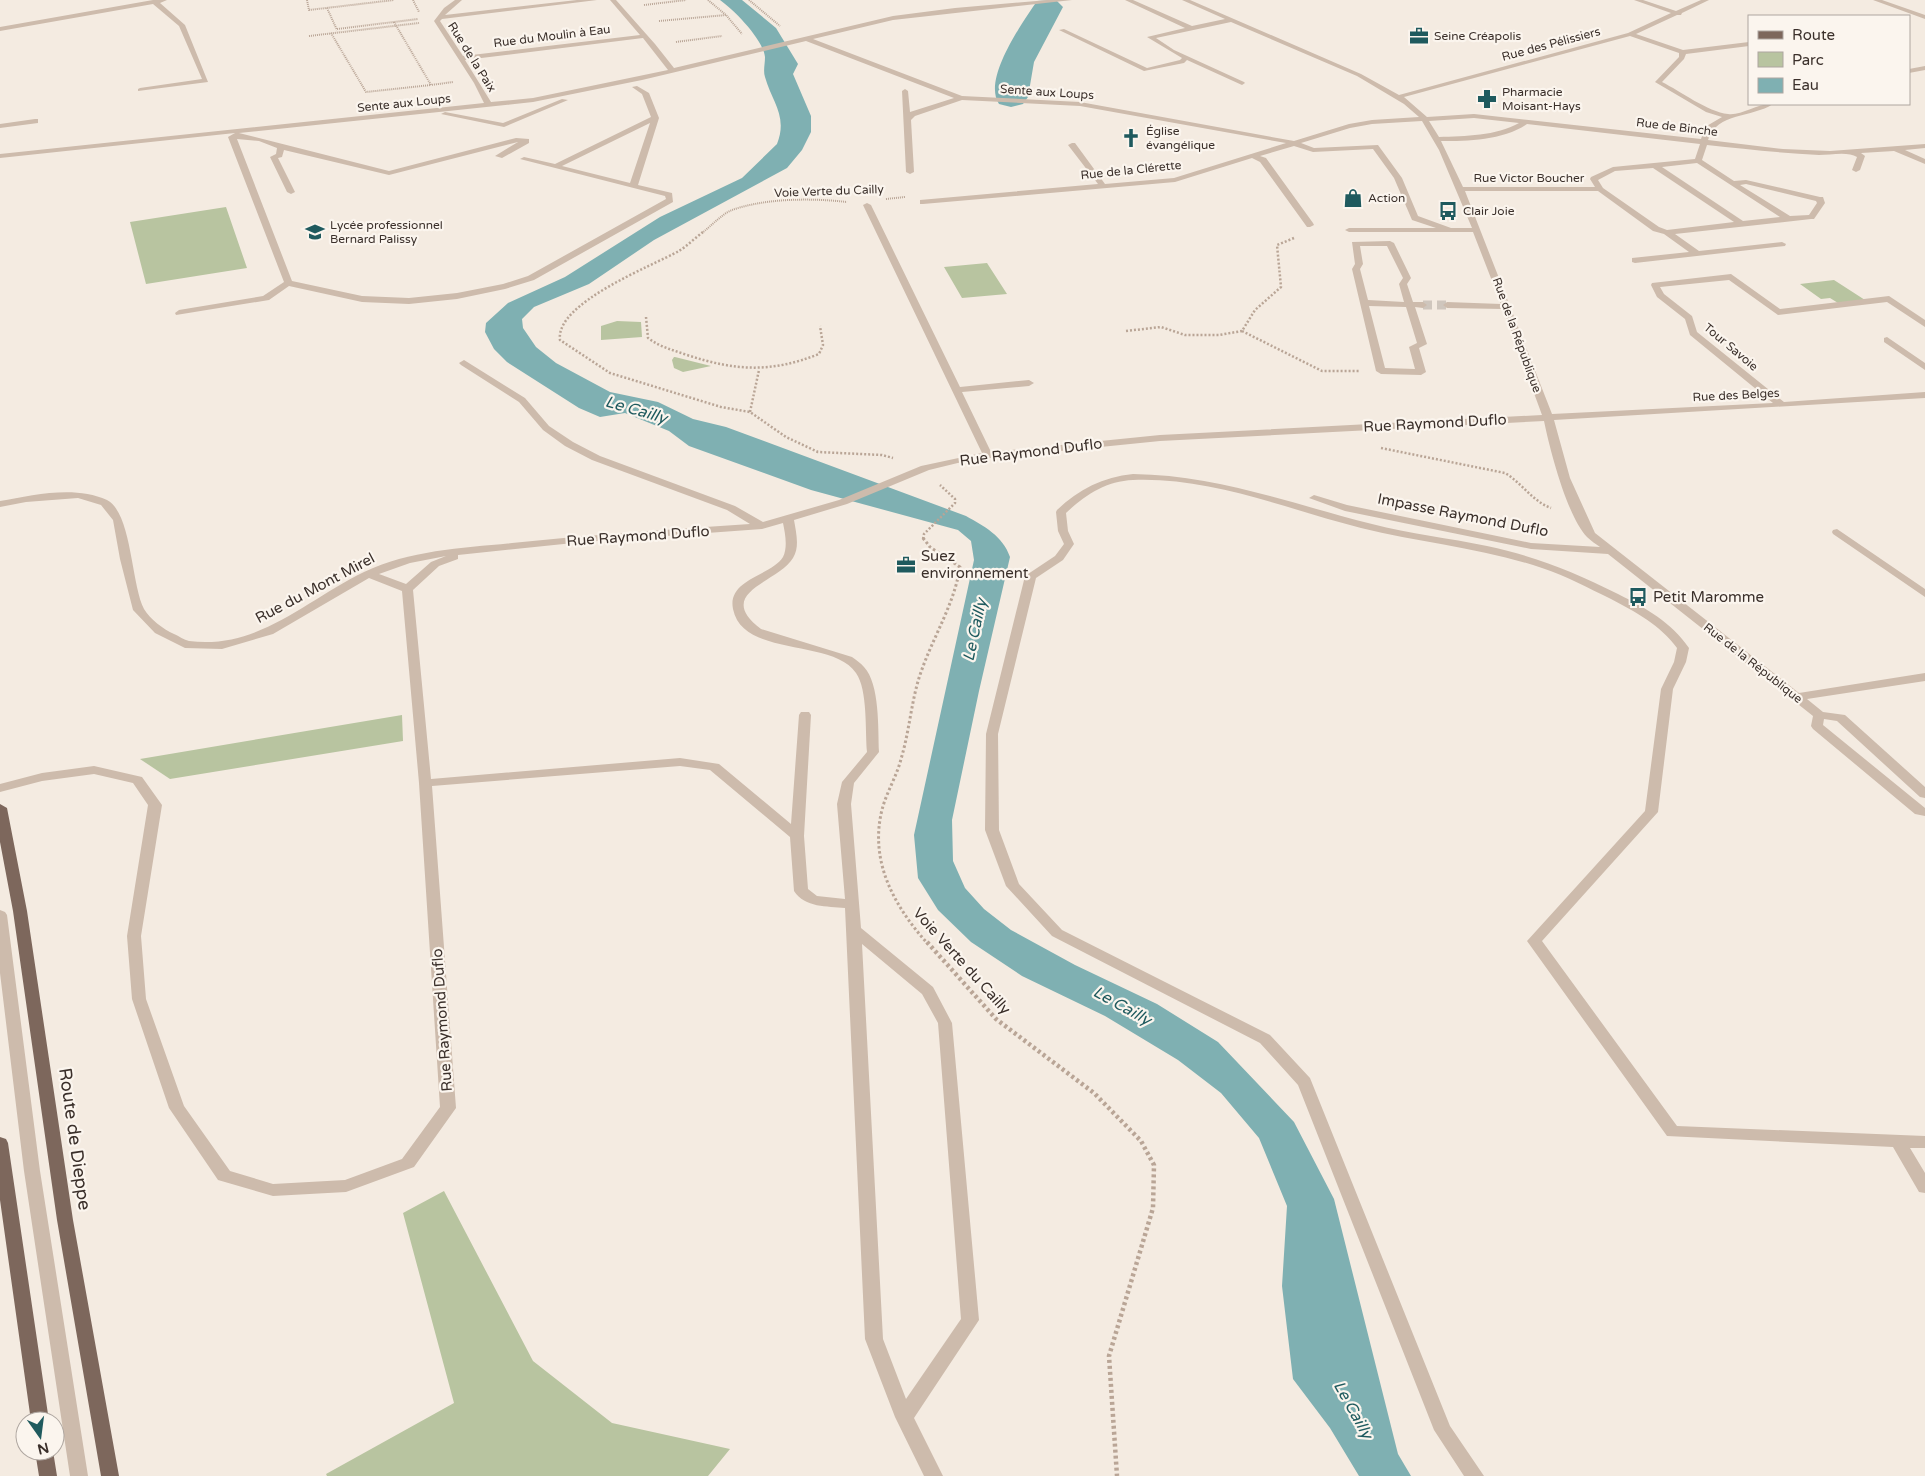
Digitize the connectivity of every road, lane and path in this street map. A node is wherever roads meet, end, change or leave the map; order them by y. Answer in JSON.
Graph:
{"nodes":[{"id":1,"x":164,"y":0,"type":"edge"},
{"id":2,"x":307,"y":0,"type":"edge"},
{"id":3,"x":394,"y":0,"type":"edge"},
{"id":4,"x":459,"y":0,"type":"edge"},
{"id":5,"x":594,"y":0,"type":"edge"},
{"id":6,"x":613,"y":0,"type":"edge"},
{"id":7,"x":686,"y":0,"type":"edge"},
{"id":8,"x":708,"y":0,"type":"edge"},
{"id":9,"x":749,"y":0,"type":"edge"},
{"id":10,"x":1069,"y":0,"type":"edge"},
{"id":11,"x":1128,"y":0,"type":"edge"},
{"id":12,"x":1185,"y":0,"type":"edge"},
{"id":13,"x":1637,"y":0,"type":"edge"},
{"id":14,"x":1706,"y":0,"type":"edge"},
{"id":15,"x":1876,"y":0,"type":"edge"},
{"id":16,"x":155,"y":2,"type":"junction"},
{"id":17,"x":327,"y":8,"type":"junction"},
{"id":18,"x":622,"y":10,"type":"junction"},
{"id":19,"x":1679,"y":14,"type":"junction"},
{"id":20,"x":726,"y":15,"type":"junction"},
{"id":21,"x":1925,"y":17,"type":"edge"},
{"id":22,"x":421,"y":19,"type":"dead end"},
{"id":23,"x":438,"y":19,"type":"junction"},
{"id":24,"x":1231,"y":20,"type":"junction"},
{"id":25,"x":394,"y":22,"type":"junction"},
{"id":26,"x":634,"y":24,"type":"junction"},
{"id":27,"x":396,"y":26,"type":"junction"},
{"id":28,"x":1191,"y":28,"type":"junction"},
{"id":29,"x":0,"y":29,"type":"edge"},
{"id":30,"x":337,"y":29,"type":"junction"},
{"id":31,"x":1062,"y":30,"type":"dead end"},
{"id":32,"x":338,"y":32,"type":"junction"},
{"id":33,"x":331,"y":33,"type":"junction"},
{"id":34,"x":742,"y":34,"type":"junction"},
{"id":35,"x":1630,"y":34,"type":"junction"},
{"id":36,"x":732,"y":35,"type":"dead end"},
{"id":37,"x":309,"y":36,"type":"dead end"},
{"id":38,"x":645,"y":36,"type":"junction"},
{"id":39,"x":722,"y":36,"type":"dead end"},
{"id":40,"x":797,"y":40,"type":"junction"},
{"id":41,"x":1748,"y":44,"type":"edge"},
{"id":42,"x":653,"y":45,"type":"junction"},
{"id":43,"x":754,"y":51,"type":"junction"},
{"id":44,"x":1683,"y":52,"type":"junction"},
{"id":45,"x":461,"y":58,"type":"junction"},
{"id":46,"x":1186,"y":58,"type":"junction"},
{"id":47,"x":1925,"y":68,"type":"edge"},
{"id":48,"x":672,"y":71,"type":"junction"},
{"id":49,"x":1910,"y":72,"type":"edge"},
{"id":50,"x":458,"y":82,"type":"dead end"},
{"id":51,"x":1242,"y":84,"type":"dead end"},
{"id":52,"x":431,"y":85,"type":"junction"},
{"id":53,"x":635,"y":88,"type":"dead end"},
{"id":54,"x":140,"y":90,"type":"dead end"},
{"id":55,"x":905,"y":91,"type":"dead end"},
{"id":56,"x":1398,"y":97,"type":"junction"},
{"id":57,"x":961,"y":98,"type":"junction"},
{"id":58,"x":533,"y":100,"type":"junction"},
{"id":59,"x":1765,"y":105,"type":"edge"},
{"id":60,"x":489,"y":106,"type":"junction"},
{"id":61,"x":433,"y":112,"type":"junction"},
{"id":62,"x":1729,"y":117,"type":"junction"},
{"id":63,"x":655,"y":118,"type":"junction"},
{"id":64,"x":1424,"y":118,"type":"junction"},
{"id":65,"x":907,"y":120,"type":"junction"},
{"id":66,"x":35,"y":121,"type":"dead end"},
{"id":67,"x":1527,"y":121,"type":"junction"},
{"id":68,"x":0,"y":126,"type":"edge"},
{"id":69,"x":260,"y":129,"type":"junction"},
{"id":70,"x":232,"y":137,"type":"junction"},
{"id":71,"x":1436,"y":139,"type":"junction"},
{"id":72,"x":1704,"y":142,"type":"junction"},
{"id":73,"x":1295,"y":144,"type":"junction"},
{"id":74,"x":1072,"y":145,"type":"dead end"},
{"id":75,"x":1925,"y":146,"type":"edge"},
{"id":76,"x":281,"y":147,"type":"junction"},
{"id":77,"x":1897,"y":149,"type":"junction"},
{"id":78,"x":1856,"y":152,"type":"junction"},
{"id":79,"x":0,"y":156,"type":"edge"},
{"id":80,"x":498,"y":156,"type":"dead end"},
{"id":81,"x":1255,"y":157,"type":"junction"},
{"id":82,"x":524,"y":159,"type":"dead end"},
{"id":83,"x":1698,"y":161,"type":"junction"},
{"id":84,"x":1925,"y":162,"type":"edge"},
{"id":85,"x":1654,"y":165,"type":"junction"},
{"id":86,"x":555,"y":167,"type":"junction"},
{"id":87,"x":1856,"y":170,"type":"dead end"},
{"id":88,"x":910,"y":172,"type":"dead end"},
{"id":89,"x":1732,"y":183,"type":"junction"},
{"id":90,"x":633,"y":186,"type":"junction"},
{"id":91,"x":1103,"y":186,"type":"junction"},
{"id":92,"x":1460,"y":189,"type":"junction"},
{"id":93,"x":1600,"y":189,"type":"junction"},
{"id":94,"x":291,"y":192,"type":"dead end"},
{"id":95,"x":914,"y":197,"type":"dead end"},
{"id":96,"x":886,"y":200,"type":"dead end"},
{"id":97,"x":852,"y":202,"type":"dead end"},
{"id":98,"x":923,"y":202,"type":"dead end"},
{"id":99,"x":867,"y":204,"type":"dead end"},
{"id":100,"x":1788,"y":219,"type":"junction"},
{"id":101,"x":1742,"y":224,"type":"junction"},
{"id":102,"x":1310,"y":225,"type":"dead end"},
{"id":103,"x":1448,"y":229,"type":"junction"},
{"id":104,"x":1349,"y":230,"type":"dead end"},
{"id":105,"x":1477,"y":230,"type":"junction"},
{"id":106,"x":1667,"y":232,"type":"junction"},
{"id":107,"x":1295,"y":238,"type":"dead end"},
{"id":108,"x":1782,"y":244,"type":"dead end"},
{"id":109,"x":1697,"y":253,"type":"junction"},
{"id":110,"x":1635,"y":260,"type":"dead end"},
{"id":111,"x":288,"y":283,"type":"junction"},
{"id":112,"x":1365,"y":303,"type":"junction"},
{"id":113,"x":1409,"y":304,"type":"junction"},
{"id":114,"x":1423,"y":304,"type":"tunnel mouth"},
{"id":115,"x":1447,"y":305,"type":"tunnel mouth"},
{"id":116,"x":1507,"y":307,"type":"junction"},
{"id":117,"x":179,"y":313,"type":"dead end"},
{"id":118,"x":646,"y":317,"type":"dead end"},
{"id":119,"x":1925,"y":324,"type":"edge"},
{"id":120,"x":820,"y":326,"type":"dead end"},
{"id":121,"x":1126,"y":331,"type":"dead end"},
{"id":122,"x":1242,"y":331,"type":"junction"},
{"id":123,"x":1887,"y":340,"type":"dead end"},
{"id":124,"x":464,"y":363,"type":"dead end"},
{"id":125,"x":1925,"y":367,"type":"edge"},
{"id":126,"x":758,"y":370,"type":"junction"},
{"id":127,"x":1380,"y":371,"type":"junction"},
{"id":128,"x":1029,"y":383,"type":"dead end"},
{"id":129,"x":957,"y":390,"type":"junction"},
{"id":130,"x":1925,"y":394,"type":"edge"},
{"id":131,"x":1782,"y":405,"type":"junction"},
{"id":132,"x":750,"y":412,"type":"junction"},
{"id":133,"x":1548,"y":417,"type":"junction"},
{"id":134,"x":1373,"y":446,"type":"dead end"},
{"id":135,"x":988,"y":455,"type":"junction"},
{"id":136,"x":925,"y":468,"type":"junction"},
{"id":137,"x":933,"y":480,"type":"dead end"},
{"id":138,"x":1314,"y":498,"type":"dead end"},
{"id":139,"x":0,"y":504,"type":"edge"},
{"id":140,"x":1554,"y":509,"type":"dead end"},
{"id":141,"x":788,"y":519,"type":"junction"},
{"id":142,"x":762,"y":526,"type":"junction"},
{"id":143,"x":1837,"y":532,"type":"dead end"},
{"id":144,"x":1608,"y":551,"type":"junction"},
{"id":145,"x":466,"y":552,"type":"junction"},
{"id":146,"x":407,"y":560,"type":"joint"},
{"id":147,"x":368,"y":574,"type":"junction"},
{"id":148,"x":406,"y":589,"type":"junction"},
{"id":149,"x":1925,"y":594,"type":"edge"},
{"id":150,"x":1925,"y":677,"type":"edge"},
{"id":151,"x":1796,"y":697,"type":"junction"},
{"id":152,"x":805,"y":715,"type":"dead end"},
{"id":153,"x":1820,"y":715,"type":"junction"},
{"id":154,"x":425,"y":783,"type":"junction"},
{"id":155,"x":0,"y":788,"type":"edge"},
{"id":156,"x":1925,"y":794,"type":"edge"},
{"id":157,"x":0,"y":808,"type":"edge"},
{"id":158,"x":1925,"y":812,"type":"edge"},
{"id":159,"x":796,"y":836,"type":"junction"},
{"id":160,"x":852,"y":904,"type":"junction"},
{"id":161,"x":20,"y":911,"type":"junction"},
{"id":162,"x":0,"y":916,"type":"edge"},
{"id":163,"x":854,"y":930,"type":"junction"},
{"id":164,"x":1898,"y":1141,"type":"junction"},
{"id":165,"x":1925,"y":1142,"type":"edge"},
{"id":166,"x":0,"y":1143,"type":"edge"},
{"id":167,"x":1925,"y":1187,"type":"edge"},
{"id":168,"x":39,"y":1411,"type":"edge"},
{"id":169,"x":904,"y":1418,"type":"junction"},
{"id":170,"x":46,"y":1461,"type":"edge"},
{"id":171,"x":48,"y":1476,"type":"edge"},
{"id":172,"x":79,"y":1476,"type":"edge"},
{"id":173,"x":110,"y":1476,"type":"edge"},
{"id":174,"x":934,"y":1476,"type":"edge"},
{"id":175,"x":1117,"y":1476,"type":"edge"},
{"id":176,"x":1475,"y":1476,"type":"edge"}],
"edges":[{"from":1,"to":16,"type":"street"},
{"from":2,"to":17,"type":"path"},
{"from":3,"to":17,"type":"path"},
{"from":4,"to":23,"type":"street","name":"Rue de la Paix"},
{"from":5,"to":23,"type":"street"},
{"from":6,"to":18,"type":"street"},
{"from":7,"to":18,"type":"path"},
{"from":8,"to":20,"type":"path"},
{"from":9,"to":40,"type":"path"},
{"from":10,"to":40,"type":"street","name":"Sente aux Loups"},
{"from":11,"to":28,"type":"street"},
{"from":12,"to":24,"type":"street","name":"Rue de la République"},
{"from":13,"to":19,"type":"street"},
{"from":14,"to":19,"type":"street","name":"Rue des Pélissiers"},
{"from":15,"to":21,"type":"street"},
{"from":16,"to":29,"type":"street"},
{"from":16,"to":54,"type":"street"},
{"from":17,"to":30,"type":"path"},
{"from":18,"to":26,"type":"street"},
{"from":19,"to":35,"type":"street","name":"Rue des Pélissiers"},
{"from":20,"to":26,"type":"path"},
{"from":20,"to":34,"type":"path"},
{"from":22,"to":25,"type":"path"},
{"from":23,"to":27,"type":"path"},
{"from":23,"to":45,"type":"street","name":"Rue de la Paix"},
{"from":24,"to":28,"type":"street"},
{"from":24,"to":56,"type":"street","name":"Rue de la République"},
{"from":25,"to":27,"type":"path"},
{"from":25,"to":30,"type":"path"},
{"from":26,"to":38,"type":"street"},
{"from":27,"to":32,"type":"path"},
{"from":27,"to":52,"type":"path"},
{"from":28,"to":46,"type":"street"},
{"from":30,"to":32,"type":"path"},
{"from":31,"to":46,"type":"street"},
{"from":32,"to":33,"type":"path"},
{"from":33,"to":37,"type":"path"},
{"from":33,"to":52,"type":"path"},
{"from":34,"to":36,"type":"path"},
{"from":34,"to":43,"type":"path"},
{"from":35,"to":44,"type":"street"},
{"from":35,"to":56,"type":"street","name":"Rue des Pélissiers"},
{"from":38,"to":42,"type":"street"},
{"from":38,"to":45,"type":"street","name":"Rue du Moulin à Eau"},
{"from":39,"to":42,"type":"path"},
{"from":40,"to":43,"type":"street","name":"Sente aux Loups"},
{"from":40,"to":57,"type":"street","name":"Sente aux Loups"},
{"from":41,"to":44,"type":"street"},
{"from":42,"to":48,"type":"street"},
{"from":43,"to":48,"type":"street","name":"Sente aux Loups"},
{"from":44,"to":62,"type":"street"},
{"from":45,"to":60,"type":"street","name":"Rue de la Paix"},
{"from":46,"to":51,"type":"street"},
{"from":47,"to":49,"type":"street"},
{"from":48,"to":58,"type":"street","name":"Sente aux Loups"},
{"from":50,"to":52,"type":"path"},
{"from":53,"to":63,"type":"street"},
{"from":55,"to":65,"type":"street"},
{"from":56,"to":64,"type":"street","name":"Rue de la République"},
{"from":57,"to":65,"type":"street"},
{"from":57,"to":73,"type":"street","name":"Sente aux Loups"},
{"from":58,"to":60,"type":"street","name":"Sente aux Loups"},
{"from":58,"to":61,"type":"street"},
{"from":59,"to":62,"type":"street"},
{"from":60,"to":61,"type":"street","name":"Sente aux Loups"},
{"from":61,"to":69,"type":"street","name":"Sente aux Loups"},
{"from":62,"to":72,"type":"street"},
{"from":63,"to":86,"type":"street"},
{"from":63,"to":90,"type":"street"},
{"from":64,"to":67,"type":"street","name":"Rue de Binche"},
{"from":64,"to":71,"type":"street","name":"Rue de la République"},
{"from":64,"to":73,"type":"street","name":"Rue de la Clérette"},
{"from":65,"to":88,"type":"street"},
{"from":66,"to":68,"type":"street"},
{"from":67,"to":71,"type":"street"},
{"from":67,"to":72,"type":"street","name":"Rue de Binche"},
{"from":69,"to":70,"type":"street"},
{"from":69,"to":79,"type":"street","name":"Sente aux Loups"},
{"from":70,"to":76,"type":"street"},
{"from":70,"to":111,"type":"street"},
{"from":71,"to":92,"type":"street","name":"Rue de la République"},
{"from":72,"to":78,"type":"street","name":"Rue de Binche"},
{"from":72,"to":83,"type":"street"},
{"from":73,"to":81,"type":"street","name":"Rue de la Clérette"},
{"from":73,"to":103,"type":"street","name":"Sente aux Loups"},
{"from":74,"to":91,"type":"street"},
{"from":75,"to":77,"type":"street"},
{"from":76,"to":80,"type":"street"},
{"from":76,"to":94,"type":"street"},
{"from":77,"to":78,"type":"street","name":"Rue de Binche"},
{"from":77,"to":84,"type":"street","name":"Rue de Binche"},
{"from":78,"to":87,"type":"street"},
{"from":81,"to":91,"type":"street","name":"Rue de la Clérette"},
{"from":81,"to":102,"type":"street"},
{"from":82,"to":86,"type":"street"},
{"from":83,"to":85,"type":"street","name":"Rue Victor Boucher"},
{"from":83,"to":89,"type":"street"},
{"from":85,"to":93,"type":"street","name":"Rue Victor Boucher"},
{"from":85,"to":101,"type":"street"},
{"from":86,"to":90,"type":"street"},
{"from":89,"to":100,"type":"street"},
{"from":89,"to":100,"type":"street"},
{"from":90,"to":111,"type":"street"},
{"from":91,"to":98,"type":"street","name":"Rue de la Clérette"},
{"from":92,"to":93,"type":"street","name":"Rue Victor Boucher"},
{"from":92,"to":105,"type":"street","name":"Rue de la République"},
{"from":93,"to":106,"type":"street"},
{"from":95,"to":96,"type":"path","name":"Voie Verte du Cailly"},
{"from":97,"to":132,"type":"path","name":"Voie Verte du Cailly"},
{"from":99,"to":129,"type":"street"},
{"from":100,"to":101,"type":"street"},
{"from":101,"to":106,"type":"street"},
{"from":103,"to":104,"type":"street"},
{"from":103,"to":105,"type":"street"},
{"from":105,"to":116,"type":"street","name":"Rue de la République"},
{"from":106,"to":109,"type":"street"},
{"from":107,"to":122,"type":"path"},
{"from":108,"to":109,"type":"street"},
{"from":109,"to":110,"type":"street"},
{"from":111,"to":117,"type":"street"},
{"from":112,"to":113,"type":"street"},
{"from":112,"to":113,"type":"street"},
{"from":112,"to":127,"type":"street"},
{"from":113,"to":114,"type":"street"},
{"from":113,"to":127,"type":"street"},
{"from":115,"to":116,"type":"street"},
{"from":116,"to":133,"type":"street","name":"Rue de la République"},
{"from":118,"to":126,"type":"path"},
{"from":119,"to":131,"type":"street","name":"Tour Savoie"},
{"from":120,"to":126,"type":"path"},
{"from":121,"to":122,"type":"path"},
{"from":122,"to":127,"type":"path"},
{"from":123,"to":125,"type":"street"},
{"from":124,"to":142,"type":"street"},
{"from":126,"to":132,"type":"path"},
{"from":128,"to":129,"type":"street"},
{"from":129,"to":135,"type":"street"},
{"from":130,"to":131,"type":"street","name":"Rue des Belges"},
{"from":131,"to":133,"type":"street","name":"Rue des Belges"},
{"from":132,"to":136,"type":"path","name":"Voie Verte du Cailly"},
{"from":133,"to":135,"type":"street","name":"Rue Raymond Duflo"},
{"from":133,"to":144,"type":"street","name":"Rue de la République"},
{"from":134,"to":140,"type":"path"},
{"from":135,"to":136,"type":"street","name":"Rue Raymond Duflo"},
{"from":136,"to":141,"type":"street","name":"Rue Raymond Duflo"},
{"from":137,"to":175,"type":"path","name":"Voie Verte du Cailly"},
{"from":138,"to":144,"type":"street","name":"Impasse Raymond Duflo"},
{"from":139,"to":147,"type":"street","name":"Rue du Mont Mirel"},
{"from":141,"to":142,"type":"street","name":"Rue Raymond Duflo"},
{"from":141,"to":160,"type":"street"},
{"from":142,"to":145,"type":"street","name":"Rue Raymond Duflo"},
{"from":143,"to":149,"type":"street"},
{"from":144,"to":151,"type":"street","name":"Rue de la République"},
{"from":145,"to":146,"type":"street","name":"Rue Raymond Duflo"},
{"from":145,"to":148,"type":"street","name":"Rue Raymond Duflo"},
{"from":146,"to":147,"type":"street","name":"Rue du Mont Mirel"},
{"from":147,"to":148,"type":"street"},
{"from":148,"to":154,"type":"street","name":"Rue Raymond Duflo"},
{"from":150,"to":151,"type":"street"},
{"from":151,"to":153,"type":"street","name":"Rue de la République"},
{"from":152,"to":159,"type":"street"},
{"from":153,"to":156,"type":"street","name":"Rue de la République"},
{"from":153,"to":158,"type":"street"},
{"from":154,"to":155,"type":"street","name":"Rue Raymond Duflo"},
{"from":154,"to":159,"type":"street"},
{"from":157,"to":161,"type":"main road","name":"Route de Dieppe"},
{"from":159,"to":160,"type":"street"},
{"from":160,"to":163,"type":"street"},
{"from":161,"to":162,"type":"street"},
{"from":161,"to":173,"type":"main road","name":"Route de Dieppe"},
{"from":162,"to":172,"type":"street"},
{"from":163,"to":169,"type":"street"},
{"from":163,"to":169,"type":"street"},
{"from":164,"to":165,"type":"street"},
{"from":164,"to":167,"type":"street"},
{"from":164,"to":176,"type":"street"},
{"from":166,"to":168,"type":"main road"},
{"from":169,"to":174,"type":"street"},
{"from":170,"to":171,"type":"main road"}]}
